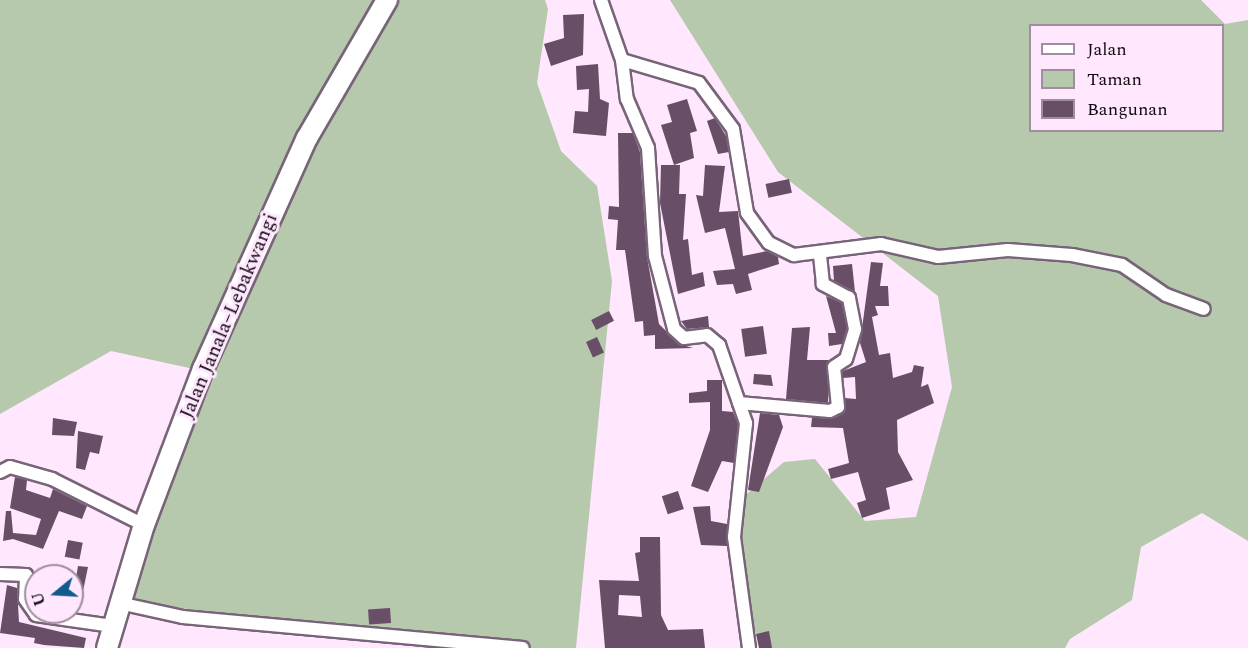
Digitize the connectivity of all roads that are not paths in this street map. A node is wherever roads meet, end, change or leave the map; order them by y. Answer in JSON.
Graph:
{"nodes":[{"id":1,"x":387,"y":0,"type":"edge"},
{"id":2,"x":601,"y":0,"type":"edge"},
{"id":3,"x":622,"y":60,"type":"junction"},
{"id":4,"x":820,"y":256,"type":"junction"},
{"id":5,"x":1204,"y":309,"type":"dead end"},
{"id":6,"x":739,"y":403,"type":"junction"},
{"id":7,"x":0,"y":472,"type":"edge"},
{"id":8,"x":144,"y":525,"type":"junction"},
{"id":9,"x":0,"y":574,"type":"edge"},
{"id":10,"x":119,"y":603,"type":"junction"},
{"id":11,"x":112,"y":626,"type":"junction"},
{"id":12,"x":107,"y":648,"type":"edge"},
{"id":13,"x":523,"y":648,"type":"edge"},
{"id":14,"x":749,"y":648,"type":"edge"}],
"edges":[{"from":1,"to":8,"type":"main road","name":"Jalan Janala–Lebakwangi"},
{"from":2,"to":3,"type":"street"},
{"from":3,"to":4,"type":"street"},
{"from":3,"to":6,"type":"street"},
{"from":4,"to":5,"type":"street"},
{"from":4,"to":6,"type":"street"},
{"from":6,"to":14,"type":"street"},
{"from":7,"to":8,"type":"street"},
{"from":8,"to":10,"type":"main road","name":"Jalan Janala–Lebakwangi"},
{"from":9,"to":11,"type":"street"},
{"from":10,"to":11,"type":"main road","name":"Jalan Janala–Lebakwangi"},
{"from":10,"to":13,"type":"street"},
{"from":11,"to":12,"type":"main road","name":"Jalan Janala–Lebakwangi"}]}
